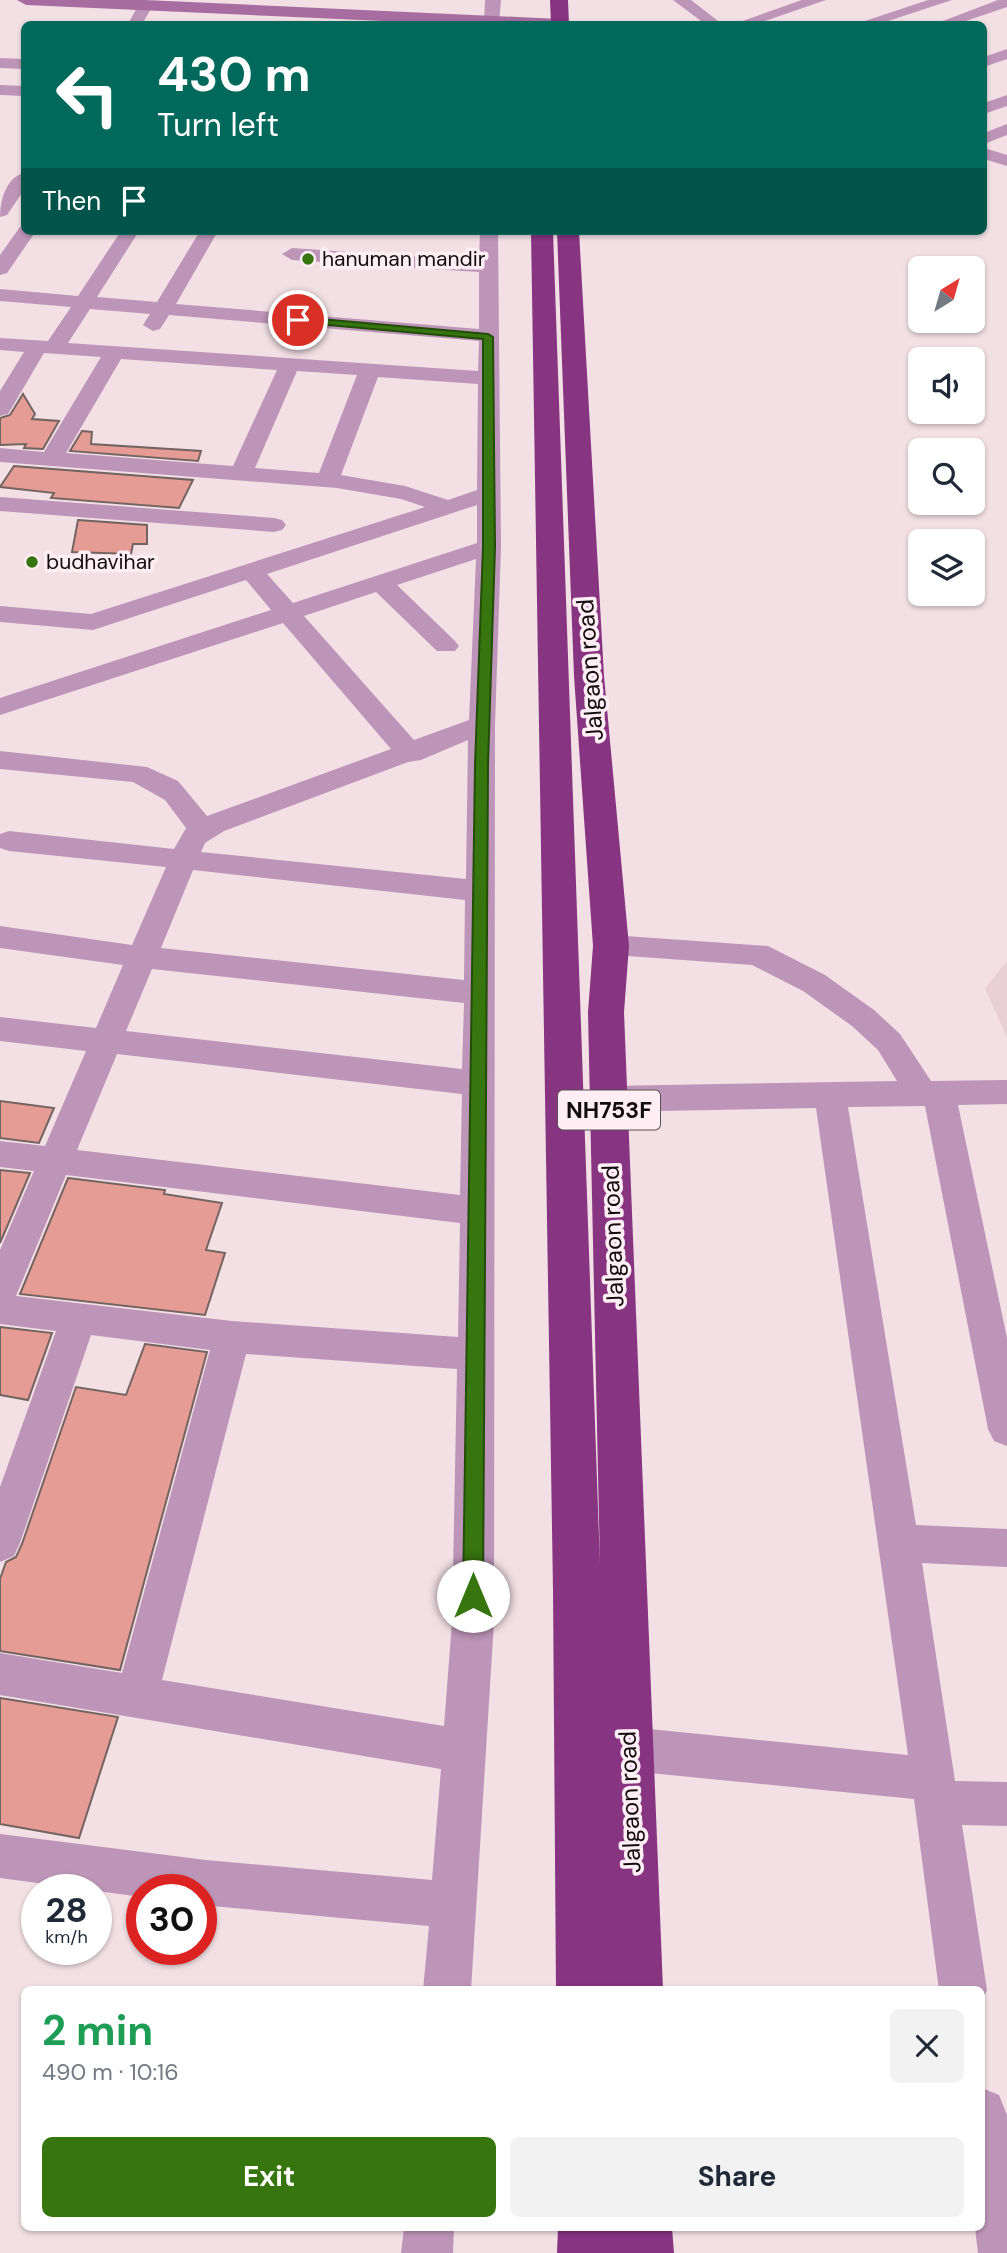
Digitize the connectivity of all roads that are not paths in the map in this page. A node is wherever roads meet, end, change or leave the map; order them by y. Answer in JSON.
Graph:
{"nodes":[{"id":1,"x":493,"y":0,"type":"edge"},
{"id":2,"x":536,"y":0,"type":"edge"},
{"id":3,"x":559,"y":0,"type":"edge"},
{"id":4,"x":681,"y":0,"type":"edge"},
{"id":5,"x":818,"y":0,"type":"edge"},
{"id":6,"x":944,"y":0,"type":"edge"},
{"id":7,"x":1007,"y":2,"type":"edge"},
{"id":8,"x":20,"y":3,"type":"edge"},
{"id":9,"x":207,"y":4,"type":"edge"},
{"id":10,"x":134,"y":10,"type":"edge"},
{"id":11,"x":337,"y":21,"type":"edge"},
{"id":12,"x":462,"y":21,"type":"edge"},
{"id":13,"x":492,"y":21,"type":"edge"},
{"id":14,"x":537,"y":21,"type":"edge"},
{"id":15,"x":560,"y":21,"type":"edge"},
{"id":16,"x":710,"y":21,"type":"edge"},
{"id":17,"x":752,"y":21,"type":"edge"},
{"id":18,"x":874,"y":21,"type":"edge"},
{"id":19,"x":952,"y":21,"type":"edge"},
{"id":20,"x":1007,"y":54,"type":"edge"},
{"id":21,"x":987,"y":61,"type":"edge"},
{"id":22,"x":0,"y":63,"type":"edge"},
{"id":23,"x":21,"y":64,"type":"edge"},
{"id":24,"x":1007,"y":100,"type":"edge"},
{"id":25,"x":987,"y":108,"type":"edge"},
{"id":26,"x":1007,"y":129,"type":"edge"},
{"id":27,"x":987,"y":138,"type":"edge"},
{"id":28,"x":987,"y":154,"type":"edge"},
{"id":29,"x":1007,"y":161,"type":"edge"},
{"id":30,"x":21,"y":182,"type":"edge"},
{"id":31,"x":0,"y":211,"type":"edge"},
{"id":32,"x":24,"y":235,"type":"edge"},
{"id":33,"x":128,"y":235,"type":"edge"},
{"id":34,"x":207,"y":235,"type":"edge"},
{"id":35,"x":489,"y":235,"type":"edge"},
{"id":36,"x":542,"y":235,"type":"edge"},
{"id":37,"x":568,"y":235,"type":"edge"},
{"id":38,"x":292,"y":254,"type":"dead end"},
{"id":39,"x":489,"y":267,"type":"junction"},
{"id":40,"x":0,"y":269,"type":"edge"},
{"id":41,"x":0,"y":295,"type":"edge"},
{"id":42,"x":83,"y":302,"type":"junction"},
{"id":43,"x":157,"y":317,"type":"junction"},
{"id":44,"x":488,"y":337,"type":"junction"},
{"id":45,"x":0,"y":344,"type":"edge"},
{"id":46,"x":46,"y":347,"type":"junction"},
{"id":47,"x":115,"y":351,"type":"junction"},
{"id":48,"x":290,"y":364,"type":"junction"},
{"id":49,"x":370,"y":370,"type":"junction"},
{"id":50,"x":488,"y":378,"type":"junction"},
{"id":51,"x":0,"y":409,"type":"edge"},
{"id":52,"x":0,"y":455,"type":"edge"},
{"id":53,"x":51,"y":458,"type":"junction"},
{"id":54,"x":241,"y":473,"type":"junction"},
{"id":55,"x":328,"y":480,"type":"junction"},
{"id":56,"x":489,"y":494,"type":"junction"},
{"id":57,"x":0,"y":504,"type":"edge"},
{"id":58,"x":447,"y":507,"type":"junction"},
{"id":59,"x":274,"y":525,"type":"dead end"},
{"id":60,"x":489,"y":547,"type":"junction"},
{"id":61,"x":251,"y":571,"type":"junction"},
{"id":62,"x":381,"y":583,"type":"junction"},
{"id":63,"x":0,"y":614,"type":"edge"},
{"id":64,"x":288,"y":614,"type":"junction"},
{"id":65,"x":446,"y":646,"type":"dead end"},
{"id":66,"x":0,"y":707,"type":"edge"},
{"id":67,"x":482,"y":725,"type":"junction"},
{"id":68,"x":411,"y":754,"type":"junction"},
{"id":69,"x":0,"y":760,"type":"edge"},
{"id":70,"x":201,"y":829,"type":"junction"},
{"id":71,"x":9,"y":841,"type":"dead end"},
{"id":72,"x":185,"y":859,"type":"junction"},
{"id":73,"x":480,"y":891,"type":"junction"},
{"id":74,"x":0,"y":937,"type":"edge"},
{"id":75,"x":611,"y":946,"type":"junction"},
{"id":76,"x":140,"y":957,"type":"junction"},
{"id":77,"x":479,"y":993,"type":"junction"},
{"id":78,"x":0,"y":1030,"type":"edge"},
{"id":79,"x":104,"y":1043,"type":"junction"},
{"id":80,"x":478,"y":1083,"type":"junction"},
{"id":81,"x":930,"y":1094,"type":"junction"},
{"id":82,"x":1006,"y":1094,"type":"edge"},
{"id":83,"x":830,"y":1095,"type":"junction"},
{"id":84,"x":609,"y":1099,"type":"junction"},
{"id":85,"x":0,"y":1154,"type":"edge"},
{"id":86,"x":55,"y":1161,"type":"junction"},
{"id":87,"x":476,"y":1211,"type":"junction"},
{"id":88,"x":0,"y":1292,"type":"edge"},
{"id":89,"x":0,"y":1309,"type":"edge"},
{"id":90,"x":79,"y":1318,"type":"junction"},
{"id":91,"x":232,"y":1337,"type":"junction"},
{"id":92,"x":475,"y":1354,"type":"junction"},
{"id":93,"x":1007,"y":1429,"type":"edge"},
{"id":94,"x":0,"y":1543,"type":"edge"},
{"id":95,"x":899,"y":1543,"type":"junction"},
{"id":96,"x":1007,"y":1549,"type":"edge"},
{"id":97,"x":0,"y":1674,"type":"edge"},
{"id":98,"x":137,"y":1696,"type":"junction"},
{"id":99,"x":629,"y":1749,"type":"junction"},
{"id":100,"x":464,"y":1751,"type":"junction"},
{"id":101,"x":934,"y":1790,"type":"junction"},
{"id":102,"x":1007,"y":1804,"type":"edge"},
{"id":103,"x":0,"y":1856,"type":"edge"},
{"id":104,"x":454,"y":1905,"type":"junction"},
{"id":105,"x":447,"y":1986,"type":"edge"},
{"id":106,"x":583,"y":1986,"type":"edge"},
{"id":107,"x":636,"y":1986,"type":"edge"},
{"id":108,"x":962,"y":1986,"type":"edge"},
{"id":109,"x":985,"y":2131,"type":"edge"},
{"id":110,"x":429,"y":2231,"type":"edge"},
{"id":111,"x":587,"y":2231,"type":"edge"},
{"id":112,"x":643,"y":2231,"type":"edge"},
{"id":113,"x":427,"y":2253,"type":"edge"},
{"id":114,"x":587,"y":2253,"type":"edge"},
{"id":115,"x":644,"y":2253,"type":"edge"},
{"id":116,"x":1004,"y":2253,"type":"edge"}],
"edges":[{"from":1,"to":13,"type":"street"},
{"from":2,"to":14,"type":"highway"},
{"from":3,"to":15,"type":"highway"},
{"from":4,"to":16,"type":"street"},
{"from":5,"to":17,"type":"street"},
{"from":6,"to":18,"type":"street"},
{"from":7,"to":19,"type":"street"},
{"from":8,"to":10,"type":"street"},
{"from":9,"to":10,"type":"street"},
{"from":9,"to":12,"type":"street"},
{"from":10,"to":11,"type":"street"},
{"from":20,"to":21,"type":"street"},
{"from":22,"to":23,"type":"street"},
{"from":24,"to":25,"type":"street"},
{"from":26,"to":27,"type":"street"},
{"from":28,"to":29,"type":"street"},
{"from":30,"to":31,"type":"street"},
{"from":32,"to":40,"type":"street"},
{"from":33,"to":42,"type":"street"},
{"from":34,"to":43,"type":"street"},
{"from":35,"to":39,"type":"street"},
{"from":36,"to":106,"type":"highway","name":"Jalgaon road","number":"NH753F"},
{"from":37,"to":75,"type":"highway","name":"Jalgaon road","number":"NH753F"},
{"from":38,"to":39,"type":"street"},
{"from":39,"to":44,"type":"street"},
{"from":41,"to":42,"type":"street"},
{"from":42,"to":43,"type":"street"},
{"from":42,"to":46,"type":"street"},
{"from":43,"to":44,"type":"street"},
{"from":44,"to":50,"type":"street"},
{"from":45,"to":46,"type":"street"},
{"from":46,"to":47,"type":"street"},
{"from":46,"to":51,"type":"street"},
{"from":47,"to":48,"type":"street"},
{"from":47,"to":53,"type":"street"},
{"from":48,"to":49,"type":"street"},
{"from":48,"to":54,"type":"street"},
{"from":49,"to":50,"type":"street"},
{"from":49,"to":55,"type":"street"},
{"from":50,"to":56,"type":"street"},
{"from":52,"to":53,"type":"street"},
{"from":53,"to":54,"type":"street"},
{"from":54,"to":55,"type":"street"},
{"from":55,"to":58,"type":"street"},
{"from":56,"to":58,"type":"street"},
{"from":56,"to":60,"type":"street"},
{"from":57,"to":59,"type":"street"},
{"from":58,"to":61,"type":"street"},
{"from":60,"to":62,"type":"street"},
{"from":60,"to":67,"type":"street"},
{"from":61,"to":63,"type":"street"},
{"from":61,"to":64,"type":"street"},
{"from":62,"to":64,"type":"street"},
{"from":62,"to":65,"type":"street"},
{"from":64,"to":66,"type":"street"},
{"from":64,"to":68,"type":"street"},
{"from":67,"to":68,"type":"street"},
{"from":67,"to":73,"type":"street"},
{"from":68,"to":70,"type":"street"},
{"from":69,"to":70,"type":"street"},
{"from":70,"to":72,"type":"street"},
{"from":71,"to":72,"type":"street"},
{"from":72,"to":73,"type":"street"},
{"from":72,"to":76,"type":"street"},
{"from":73,"to":77,"type":"street"},
{"from":74,"to":76,"type":"street"},
{"from":75,"to":81,"type":"street"},
{"from":75,"to":84,"type":"highway","name":"Jalgaon road","number":"NH753F"},
{"from":76,"to":77,"type":"street"},
{"from":76,"to":79,"type":"street"},
{"from":77,"to":80,"type":"street"},
{"from":78,"to":79,"type":"street"},
{"from":79,"to":80,"type":"street"},
{"from":79,"to":86,"type":"street"},
{"from":80,"to":87,"type":"street"},
{"from":81,"to":82,"type":"street"},
{"from":81,"to":83,"type":"street"},
{"from":81,"to":93,"type":"street"},
{"from":83,"to":84,"type":"street"},
{"from":83,"to":95,"type":"street"},
{"from":84,"to":99,"type":"highway","name":"Jalgaon road","number":"NH753F"},
{"from":85,"to":86,"type":"street"},
{"from":86,"to":87,"type":"street"},
{"from":86,"to":88,"type":"street"},
{"from":87,"to":92,"type":"street"},
{"from":89,"to":90,"type":"street"},
{"from":90,"to":91,"type":"street"},
{"from":90,"to":94,"type":"street"},
{"from":91,"to":92,"type":"street"},
{"from":91,"to":98,"type":"street"},
{"from":92,"to":100,"type":"street"},
{"from":95,"to":96,"type":"street"},
{"from":95,"to":101,"type":"street"},
{"from":97,"to":98,"type":"street"},
{"from":98,"to":100,"type":"street"},
{"from":99,"to":101,"type":"street"},
{"from":99,"to":107,"type":"highway","name":"Jalgaon road","number":"NH753F"},
{"from":100,"to":104,"type":"street"},
{"from":101,"to":102,"type":"street"},
{"from":101,"to":108,"type":"street"},
{"from":103,"to":104,"type":"street"},
{"from":104,"to":105,"type":"street"},
{"from":109,"to":116,"type":"street"},
{"from":110,"to":113,"type":"street"},
{"from":111,"to":114,"type":"highway"},
{"from":112,"to":115,"type":"highway"}]}
